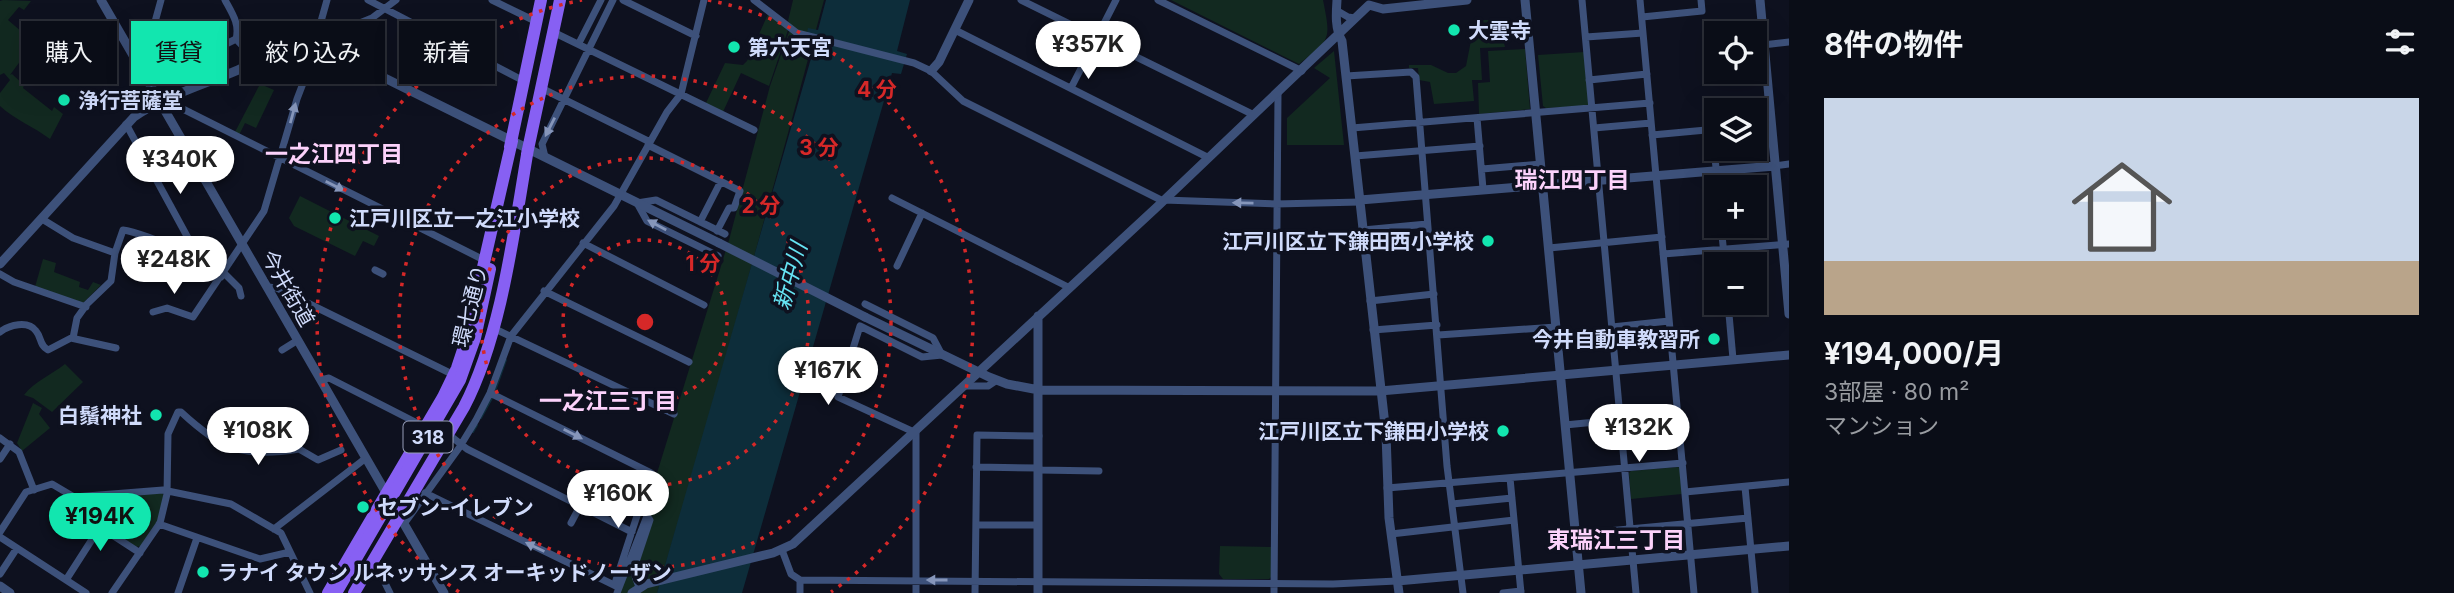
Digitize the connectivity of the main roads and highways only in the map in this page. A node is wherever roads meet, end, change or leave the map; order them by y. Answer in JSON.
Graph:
{"nodes":[{"id":1,"x":541,"y":0,"type":"edge"},
{"id":2,"x":560,"y":0,"type":"edge"},
{"id":3,"x":528,"y":149,"type":"junction"},
{"id":4,"x":490,"y":266,"type":"junction"},
{"id":5,"x":328,"y":593,"type":"edge"},
{"id":6,"x":336,"y":593,"type":"edge"},
{"id":7,"x":346,"y":593,"type":"edge"},
{"id":8,"x":354,"y":593,"type":"edge"}],
"edges":[{"from":1,"to":4,"type":"main road","name":"環七通り","number":"318"},
{"from":2,"to":3,"type":"main road","name":"環七通り","number":"318"},
{"from":3,"to":4,"type":"main road","name":"環七通り","number":"318"},
{"from":3,"to":8,"type":"main road"},
{"from":4,"to":5,"type":"main road"},
{"from":4,"to":6,"type":"main road","name":"環七通り","number":"318","bridge":true},
{"from":4,"to":7,"type":"main road","name":"環七通り","number":"318"}]}
